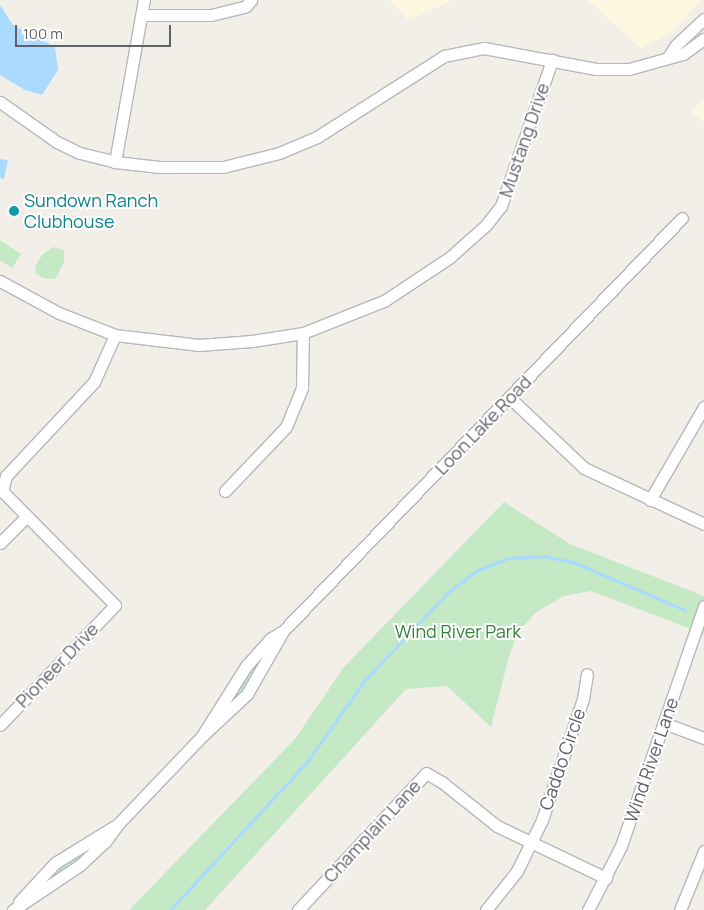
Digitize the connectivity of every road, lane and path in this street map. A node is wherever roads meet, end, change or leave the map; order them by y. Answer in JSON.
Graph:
{"nodes":[{"id":1,"x":144,"y":0,"type":"edge"},
{"id":2,"x":251,"y":0,"type":"edge"},
{"id":3,"x":144,"y":16,"type":"junction"},
{"id":4,"x":704,"y":19,"type":"edge"},
{"id":5,"x":704,"y":39,"type":"edge"},
{"id":6,"x":668,"y":57,"type":"junction"},
{"id":7,"x":552,"y":60,"type":"junction"},
{"id":8,"x":0,"y":102,"type":"edge"},
{"id":9,"x":115,"y":162,"type":"junction"},
{"id":10,"x":682,"y":218,"type":"dead end"},
{"id":11,"x":0,"y":282,"type":"edge"},
{"id":12,"x":303,"y":333,"type":"junction"},
{"id":13,"x":114,"y":335,"type":"junction"},
{"id":14,"x":509,"y":397,"type":"junction"},
{"id":15,"x":704,"y":407,"type":"edge"},
{"id":16,"x":224,"y":491,"type":"dead end"},
{"id":17,"x":650,"y":500,"type":"junction"},
{"id":18,"x":27,"y":516,"type":"junction"},
{"id":19,"x":704,"y":524,"type":"edge"},
{"id":20,"x":0,"y":543,"type":"edge"},
{"id":21,"x":704,"y":606,"type":"edge"},
{"id":22,"x":587,"y":674,"type":"dead end"},
{"id":23,"x":664,"y":723,"type":"junction"},
{"id":24,"x":0,"y":725,"type":"edge"},
{"id":25,"x":704,"y":738,"type":"edge"},
{"id":26,"x":532,"y":843,"type":"junction"},
{"id":27,"x":704,"y":851,"type":"edge"},
{"id":28,"x":606,"y":878,"type":"junction"},
{"id":29,"x":15,"y":909,"type":"edge"},
{"id":30,"x":298,"y":910,"type":"edge"},
{"id":31,"x":486,"y":910,"type":"edge"},
{"id":32,"x":588,"y":910,"type":"edge"},
{"id":33,"x":680,"y":910,"type":"edge"}],
"edges":[{"from":1,"to":3,"type":"street"},
{"from":2,"to":3,"type":"street"},
{"from":3,"to":9,"type":"street"},
{"from":4,"to":6,"type":"street"},
{"from":5,"to":6,"type":"street"},
{"from":6,"to":7,"type":"street"},
{"from":7,"to":9,"type":"street"},
{"from":7,"to":12,"type":"street","name":"Mustang Drive"},
{"from":8,"to":9,"type":"street"},
{"from":10,"to":14,"type":"street","name":"Loon Lake Road"},
{"from":11,"to":13,"type":"street","name":"Mustang Drive"},
{"from":12,"to":13,"type":"street","name":"Mustang Drive"},
{"from":12,"to":16,"type":"street"},
{"from":13,"to":18,"type":"street"},
{"from":14,"to":17,"type":"street"},
{"from":14,"to":29,"type":"street","name":"Loon Lake Road"},
{"from":15,"to":17,"type":"street"},
{"from":17,"to":19,"type":"street"},
{"from":18,"to":20,"type":"street"},
{"from":18,"to":24,"type":"street","name":"Pioneer Drive"},
{"from":21,"to":23,"type":"street","name":"Wind River Lane"},
{"from":22,"to":26,"type":"street","name":"Caddo Circle"},
{"from":23,"to":25,"type":"street"},
{"from":23,"to":28,"type":"street","name":"Wind River Lane"},
{"from":26,"to":28,"type":"street","name":"Champlain Lane"},
{"from":26,"to":30,"type":"street","name":"Champlain Lane"},
{"from":26,"to":31,"type":"street","name":"Caddo Circle"},
{"from":27,"to":33,"type":"street"},
{"from":28,"to":32,"type":"street","name":"Wind River Lane"}]}
